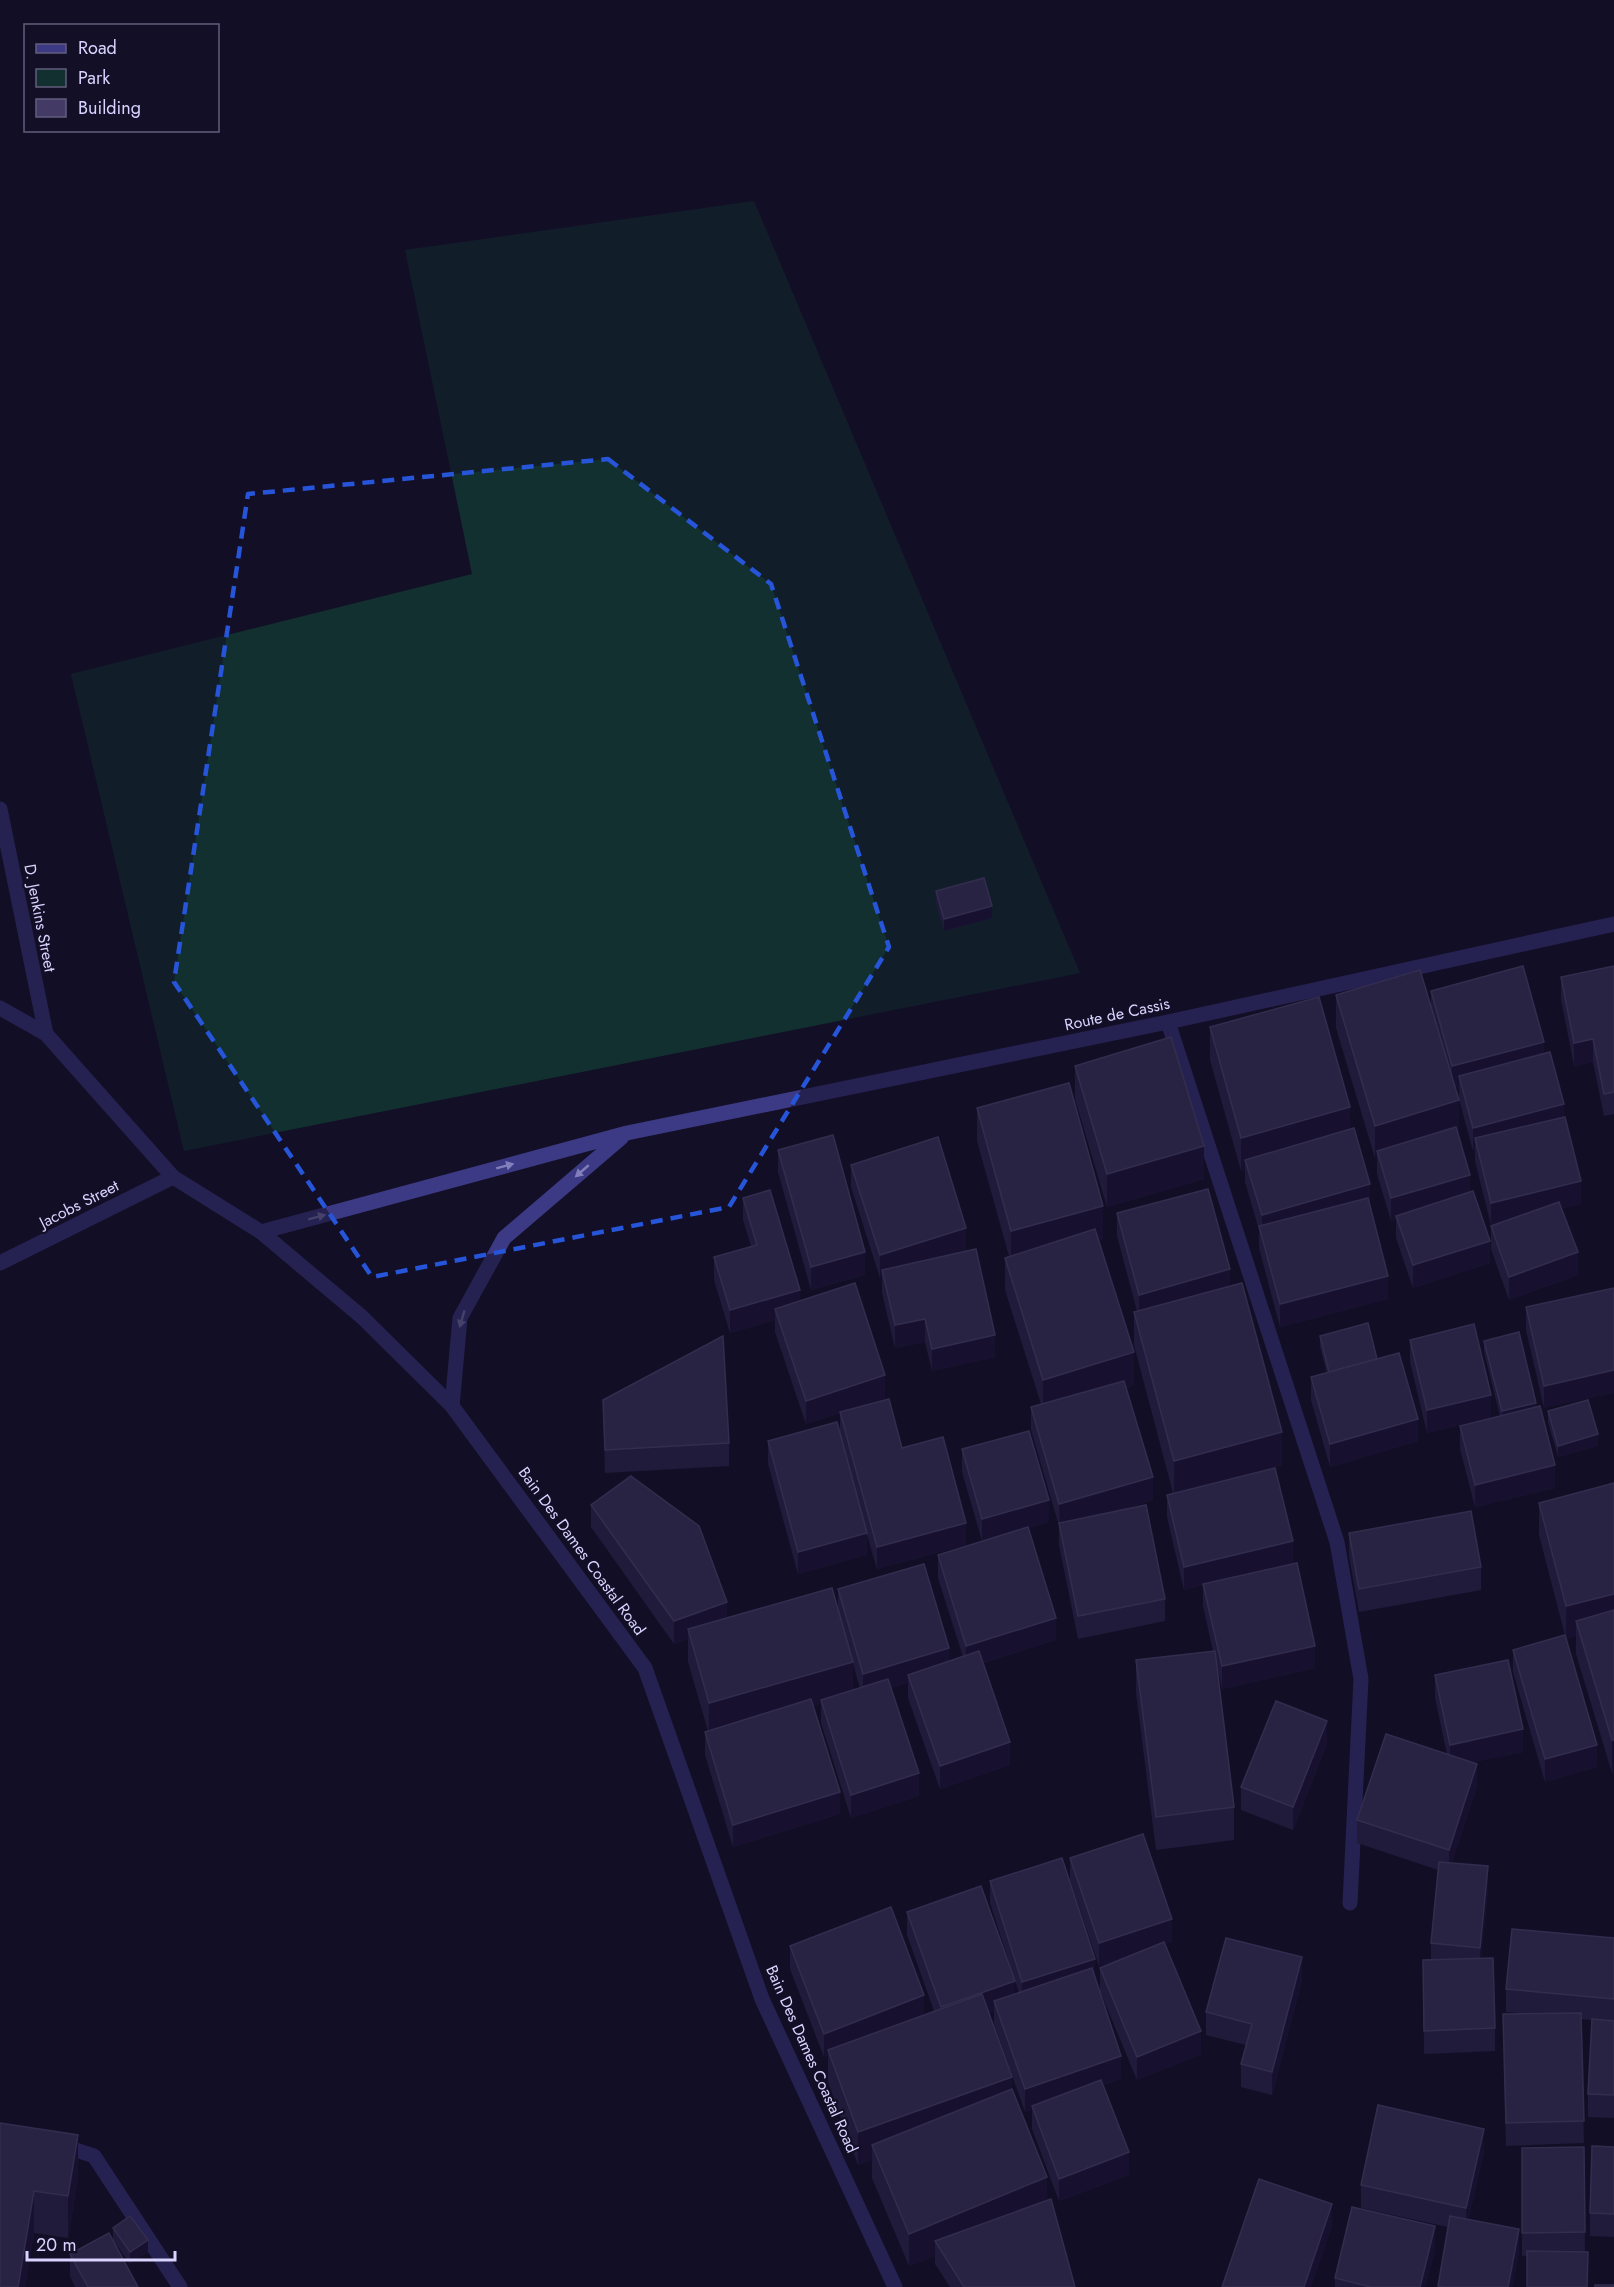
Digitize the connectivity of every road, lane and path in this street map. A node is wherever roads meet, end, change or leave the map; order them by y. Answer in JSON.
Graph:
{"nodes":[{"id":1,"x":0,"y":809,"type":"edge"},
{"id":2,"x":1614,"y":924,"type":"edge"},
{"id":3,"x":0,"y":1008,"type":"edge"},
{"id":4,"x":1168,"y":1022,"type":"junction"},
{"id":5,"x":46,"y":1034,"type":"junction"},
{"id":6,"x":627,"y":1133,"type":"junction"},
{"id":7,"x":173,"y":1177,"type":"junction"},
{"id":8,"x":261,"y":1232,"type":"junction"},
{"id":9,"x":0,"y":1263,"type":"edge"},
{"id":10,"x":452,"y":1406,"type":"junction"},
{"id":11,"x":1350,"y":1903,"type":"dead end"},
{"id":12,"x":48,"y":2143,"type":"edge"},
{"id":13,"x":180,"y":2287,"type":"edge"},
{"id":14,"x":895,"y":2287,"type":"edge"}],
"edges":[{"from":1,"to":5,"type":"street","name":"D. Jenkins Street"},
{"from":2,"to":4,"type":"street","name":"Route de Cassis"},
{"from":3,"to":5,"type":"street","name":"Bain Des Dames Coastal Road"},
{"from":4,"to":6,"type":"street","name":"Route de Cassis"},
{"from":4,"to":11,"type":"street"},
{"from":5,"to":7,"type":"street","name":"Bain Des Dames Coastal Road"},
{"from":8,"to":6,"type":"street","name":"Route de Cassis","one_way":true},
{"from":6,"to":10,"type":"street","one_way":true},
{"from":7,"to":8,"type":"street","name":"Bain Des Dames Coastal Road"},
{"from":7,"to":9,"type":"street","name":"Jacobs Street"},
{"from":8,"to":10,"type":"street","name":"Bain Des Dames Coastal Road"},
{"from":10,"to":14,"type":"street","name":"Bain Des Dames Coastal Road"},
{"from":12,"to":13,"type":"street"}]}
